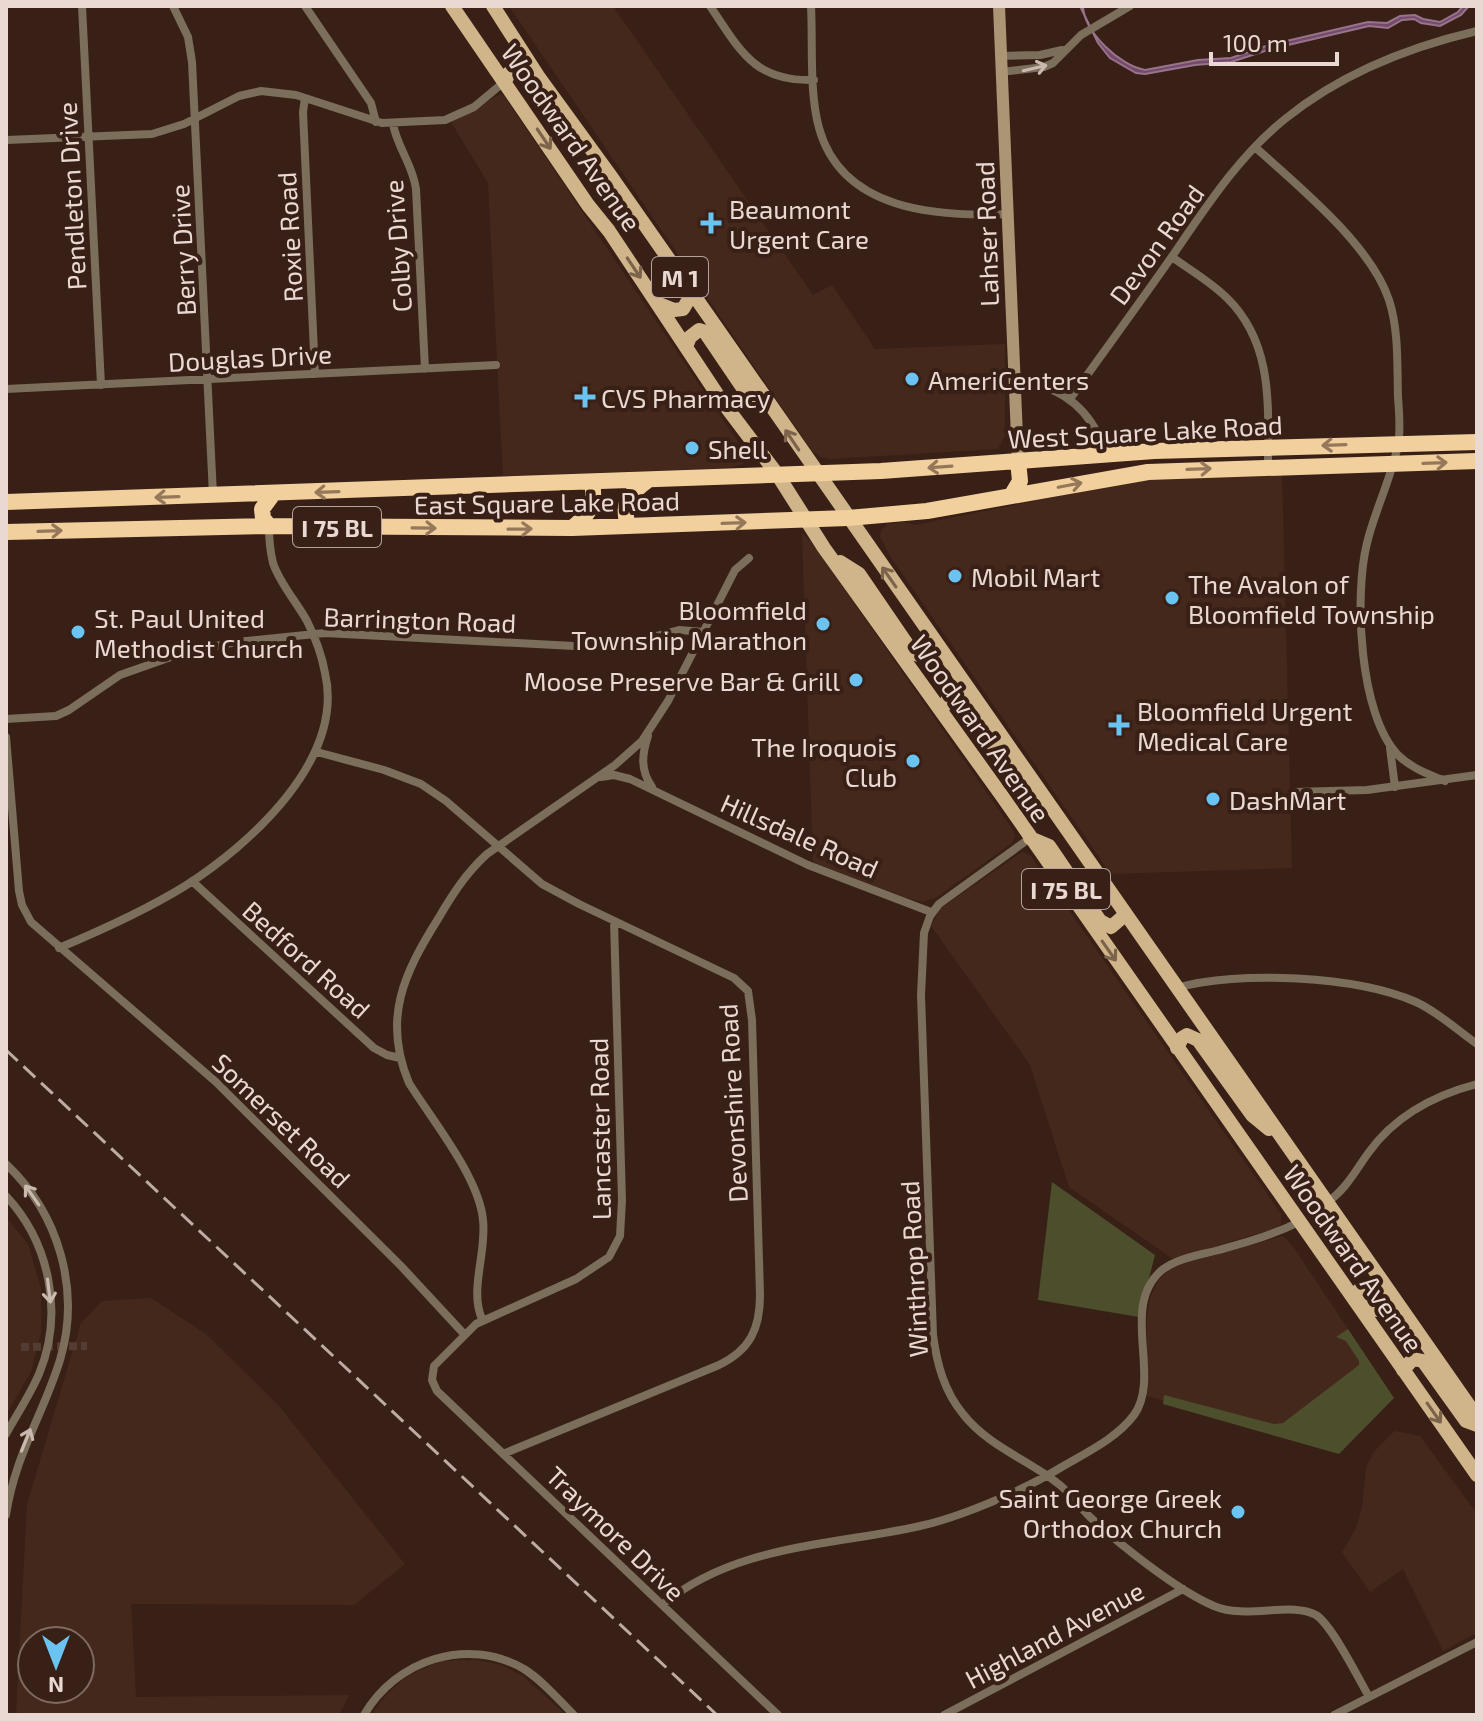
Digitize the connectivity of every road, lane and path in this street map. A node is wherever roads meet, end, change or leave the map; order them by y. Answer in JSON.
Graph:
{"nodes":[{"id":1,"x":82,"y":6,"type":"edge"},
{"id":2,"x":173,"y":6,"type":"edge"},
{"id":3,"x":305,"y":6,"type":"edge"},
{"id":4,"x":452,"y":6,"type":"edge"},
{"id":5,"x":493,"y":6,"type":"edge"},
{"id":6,"x":710,"y":6,"type":"edge"},
{"id":7,"x":811,"y":6,"type":"edge"},
{"id":8,"x":999,"y":6,"type":"edge"},
{"id":9,"x":1130,"y":6,"type":"edge"},
{"id":10,"x":1477,"y":31,"type":"edge"},
{"id":11,"x":1062,"y":50,"type":"junction"},
{"id":12,"x":1001,"y":56,"type":"junction"},
{"id":13,"x":1001,"y":72,"type":"junction"},
{"id":14,"x":538,"y":76,"type":"junction"},
{"id":15,"x":814,"y":80,"type":"junction"},
{"id":16,"x":505,"y":82,"type":"junction"},
{"id":17,"x":305,"y":98,"type":"junction"},
{"id":18,"x":196,"y":118,"type":"junction"},
{"id":19,"x":376,"y":122,"type":"junction"},
{"id":20,"x":393,"y":124,"type":"junction"},
{"id":21,"x":88,"y":136,"type":"junction"},
{"id":22,"x":6,"y":140,"type":"edge"},
{"id":23,"x":1255,"y":147,"type":"junction"},
{"id":24,"x":1008,"y":214,"type":"junction"},
{"id":25,"x":1172,"y":257,"type":"junction"},
{"id":26,"x":692,"y":294,"type":"junction"},
{"id":27,"x":659,"y":304,"type":"junction"},
{"id":28,"x":686,"y":347,"type":"junction"},
{"id":29,"x":496,"y":365,"type":"dead end"},
{"id":30,"x":425,"y":369,"type":"junction"},
{"id":31,"x":315,"y":374,"type":"junction"},
{"id":32,"x":208,"y":379,"type":"junction"},
{"id":33,"x":1015,"y":382,"type":"junction"},
{"id":34,"x":101,"y":385,"type":"junction"},
{"id":35,"x":6,"y":389,"type":"edge"},
{"id":36,"x":1070,"y":399,"type":"junction"},
{"id":37,"x":769,"y":406,"type":"junction"},
{"id":38,"x":1098,"y":434,"type":"dead end"},
{"id":39,"x":1477,"y":442,"type":"edge"},
{"id":40,"x":1399,"y":444,"type":"junction"},
{"id":41,"x":1268,"y":447,"type":"junction"},
{"id":42,"x":1018,"y":461,"type":"junction"},
{"id":43,"x":1477,"y":461,"type":"edge"},
{"id":44,"x":1392,"y":464,"type":"junction"},
{"id":45,"x":1268,"y":467,"type":"junction"},
{"id":46,"x":816,"y":473,"type":"junction"},
{"id":47,"x":777,"y":474,"type":"junction"},
{"id":48,"x":649,"y":479,"type":"junction"},
{"id":49,"x":592,"y":482,"type":"junction"},
{"id":50,"x":273,"y":494,"type":"junction"},
{"id":51,"x":213,"y":496,"type":"junction"},
{"id":52,"x":1011,"y":496,"type":"junction"},
{"id":53,"x":6,"y":502,"type":"edge"},
{"id":54,"x":848,"y":518,"type":"junction"},
{"id":55,"x":808,"y":520,"type":"junction"},
{"id":56,"x":269,"y":526,"type":"junction"},
{"id":57,"x":628,"y":526,"type":"junction"},
{"id":58,"x":207,"y":527,"type":"junction"},
{"id":59,"x":572,"y":528,"type":"junction"},
{"id":60,"x":6,"y":532,"type":"edge"},
{"id":61,"x":749,"y":558,"type":"dead end"},
{"id":62,"x":833,"y":558,"type":"junction"},
{"id":63,"x":704,"y":632,"type":"junction"},
{"id":64,"x":312,"y":634,"type":"junction"},
{"id":65,"x":930,"y":636,"type":"junction"},
{"id":66,"x":941,"y":711,"type":"junction"},
{"id":67,"x":6,"y":719,"type":"edge"},
{"id":68,"x":650,"y":732,"type":"junction"},
{"id":69,"x":6,"y":737,"type":"edge"},
{"id":70,"x":1388,"y":741,"type":"junction"},
{"id":71,"x":317,"y":752,"type":"junction"},
{"id":72,"x":1477,"y":775,"type":"edge"},
{"id":73,"x":1028,"y":776,"type":"junction"},
{"id":74,"x":597,"y":778,"type":"junction"},
{"id":75,"x":1445,"y":781,"type":"junction"},
{"id":76,"x":1395,"y":787,"type":"junction"},
{"id":77,"x":655,"y":790,"type":"junction"},
{"id":78,"x":1294,"y":792,"type":"dead end"},
{"id":79,"x":1030,"y":838,"type":"junction"},
{"id":80,"x":497,"y":847,"type":"junction"},
{"id":81,"x":192,"y":881,"type":"junction"},
{"id":82,"x":931,"y":912,"type":"junction"},
{"id":83,"x":1125,"y":915,"type":"junction"},
{"id":84,"x":614,"y":921,"type":"junction"},
{"id":85,"x":59,"y":948,"type":"junction"},
{"id":86,"x":1176,"y":988,"type":"junction"},
{"id":87,"x":1477,"y":1044,"type":"edge"},
{"id":88,"x":1177,"y":1048,"type":"junction"},
{"id":89,"x":400,"y":1058,"type":"junction"},
{"id":90,"x":1477,"y":1084,"type":"edge"},
{"id":91,"x":1282,"y":1139,"type":"junction"},
{"id":92,"x":6,"y":1164,"type":"edge"},
{"id":93,"x":6,"y":1196,"type":"edge"},
{"id":94,"x":1326,"y":1203,"type":"junction"},
{"id":95,"x":1299,"y":1222,"type":"junction"},
{"id":96,"x":1390,"y":1295,"type":"junction"},
{"id":97,"x":482,"y":1319,"type":"junction"},
{"id":98,"x":464,"y":1334,"type":"junction"},
{"id":99,"x":1403,"y":1370,"type":"junction"},
{"id":100,"x":432,"y":1377,"type":"joint"},
{"id":101,"x":1477,"y":1417,"type":"edge"},
{"id":102,"x":1477,"y":1425,"type":"edge"},
{"id":103,"x":6,"y":1434,"type":"edge"},
{"id":104,"x":503,"y":1454,"type":"junction"},
{"id":105,"x":1477,"y":1475,"type":"edge"},
{"id":106,"x":1046,"y":1476,"type":"junction"},
{"id":107,"x":6,"y":1515,"type":"edge"},
{"id":108,"x":1183,"y":1589,"type":"junction"},
{"id":109,"x":662,"y":1605,"type":"junction"},
{"id":110,"x":1477,"y":1642,"type":"edge"},
{"id":111,"x":1369,"y":1697,"type":"junction"},
{"id":112,"x":364,"y":1715,"type":"edge"},
{"id":113,"x":574,"y":1715,"type":"edge"},
{"id":114,"x":778,"y":1715,"type":"edge"},
{"id":115,"x":944,"y":1715,"type":"edge"},
{"id":116,"x":1334,"y":1715,"type":"edge"}],
"edges":[{"from":1,"to":21,"type":"street","name":"Pendleton Drive"},
{"from":2,"to":18,"type":"street","name":"Berry Drive"},
{"from":3,"to":19,"type":"street"},
{"from":4,"to":16,"type":"main road","name":"Woodward Avenue","number":"M 1"},
{"from":5,"to":14,"type":"main road","name":"Woodward Avenue","number":"M 1"},
{"from":6,"to":15,"type":"street"},
{"from":7,"to":15,"type":"street"},
{"from":8,"to":12,"type":"street","name":"Lahser Road"},
{"from":9,"to":11,"type":"street"},
{"from":10,"to":23,"type":"street","name":"Devon Road"},
{"from":11,"to":12,"type":"street"},
{"from":13,"to":11,"type":"street","one_way":true},
{"from":12,"to":13,"type":"street","name":"Lahser Road"},
{"from":13,"to":24,"type":"street","name":"Lahser Road"},
{"from":14,"to":16,"type":"main road"},
{"from":14,"to":26,"type":"main road","name":"Woodward Avenue","number":"M 1"},
{"from":15,"to":24,"type":"street"},
{"from":16,"to":20,"type":"street"},
{"from":16,"to":27,"type":"main road","name":"Woodward Avenue","number":"M 1","one_way":true},
{"from":17,"to":18,"type":"street"},
{"from":17,"to":19,"type":"street"},
{"from":17,"to":31,"type":"street","name":"Roxie Road"},
{"from":18,"to":21,"type":"street"},
{"from":18,"to":32,"type":"street","name":"Berry Drive"},
{"from":19,"to":20,"type":"street"},
{"from":20,"to":30,"type":"street","name":"Colby Drive"},
{"from":21,"to":22,"type":"street"},
{"from":21,"to":34,"type":"street","name":"Pendleton Drive"},
{"from":23,"to":25,"type":"street","name":"Devon Road"},
{"from":23,"to":40,"type":"street"},
{"from":24,"to":33,"type":"street","name":"Lahser Road"},
{"from":25,"to":36,"type":"street","name":"Devon Road"},
{"from":25,"to":41,"type":"street"},
{"from":26,"to":27,"type":"main road"},
{"from":26,"to":37,"type":"main road","name":"Woodward Avenue","number":"M 1"},
{"from":27,"to":28,"type":"main road","name":"Woodward Avenue","number":"M 1"},
{"from":28,"to":37,"type":"main road"},
{"from":28,"to":47,"type":"main road","name":"Woodward Avenue","number":"M 1"},
{"from":29,"to":30,"type":"street","name":"Douglas Drive"},
{"from":30,"to":31,"type":"street","name":"Douglas Drive"},
{"from":31,"to":32,"type":"street","name":"Douglas Drive"},
{"from":32,"to":34,"type":"street","name":"Douglas Drive"},
{"from":32,"to":51,"type":"street","name":"Berry Drive"},
{"from":33,"to":36,"type":"street"},
{"from":33,"to":42,"type":"street","name":"Lahser Road"},
{"from":34,"to":35,"type":"street","name":"Douglas Drive"},
{"from":36,"to":38,"type":"street"},
{"from":46,"to":37,"type":"main road","name":"Woodward Avenue","number":"M 1","one_way":true},
{"from":39,"to":40,"type":"highway","name":"West Square Lake Road"},
{"from":40,"to":41,"type":"highway","name":"West Square Lake Road","one_way":true},
{"from":40,"to":44,"type":"street"},
{"from":41,"to":42,"type":"highway","name":"West Square Lake Road"},
{"from":41,"to":45,"type":"street"},
{"from":42,"to":46,"type":"highway","name":"West Square Lake Road","one_way":true},
{"from":42,"to":52,"type":"highway"},
{"from":44,"to":43,"type":"highway","name":"West Square Lake Road","one_way":true},
{"from":44,"to":45,"type":"highway","name":"West Square Lake Road"},
{"from":44,"to":70,"type":"street"},
{"from":52,"to":45,"type":"highway","name":"West Square Lake Road","one_way":true},
{"from":46,"to":47,"type":"highway","name":"East Square Lake Road","number":"I 75 BL"},
{"from":46,"to":54,"type":"main road","name":"Woodward Avenue","number":"I 75 BL"},
{"from":47,"to":48,"type":"highway","name":"East Square Lake Road","number":"I 75 BL"},
{"from":47,"to":55,"type":"main road","name":"Woodward Avenue"},
{"from":48,"to":49,"type":"highway","name":"East Square Lake Road","number":"I 75 BL"},
{"from":48,"to":57,"type":"highway"},
{"from":49,"to":50,"type":"highway","name":"East Square Lake Road","number":"I 75 BL","one_way":true},
{"from":49,"to":59,"type":"highway"},
{"from":50,"to":51,"type":"highway","name":"East Square Lake Road","number":"I 75 BL"},
{"from":50,"to":56,"type":"highway"},
{"from":51,"to":53,"type":"highway","name":"East Square Lake Road","number":"I 75 BL","one_way":true},
{"from":51,"to":58,"type":"highway"},
{"from":52,"to":54,"type":"highway","name":"West Square Lake Road"},
{"from":54,"to":55,"type":"highway","name":"East Square Lake Road"},
{"from":65,"to":54,"type":"main road","name":"Woodward Avenue","number":"I 75 BL","one_way":true},
{"from":57,"to":55,"type":"highway","name":"East Square Lake Road","number":"I 75 BL","one_way":true},
{"from":55,"to":62,"type":"main road","name":"Woodward Avenue","number":"I 75 BL"},
{"from":56,"to":58,"type":"highway","name":"East Square Lake Road","number":"I 75 BL"},
{"from":56,"to":59,"type":"highway","name":"East Square Lake Road","number":"I 75 BL","one_way":true},
{"from":56,"to":64,"type":"street"},
{"from":57,"to":59,"type":"highway","name":"East Square Lake Road","number":"I 75 BL"},
{"from":60,"to":58,"type":"highway","name":"East Square Lake Road","number":"I 75 BL","one_way":true},
{"from":61,"to":63,"type":"street"},
{"from":62,"to":65,"type":"main road"},
{"from":62,"to":66,"type":"main road","name":"Woodward Avenue","number":"I 75 BL"},
{"from":63,"to":64,"type":"street","name":"Barrington Road"},
{"from":63,"to":68,"type":"street"},
{"from":64,"to":67,"type":"street","name":"Barrington Road"},
{"from":64,"to":71,"type":"street"},
{"from":65,"to":73,"type":"main road","name":"Woodward Avenue","number":"I 75 BL"},
{"from":66,"to":73,"type":"main road"},
{"from":66,"to":79,"type":"main road","name":"Woodward Avenue","number":"I 75 BL"},
{"from":68,"to":74,"type":"street"},
{"from":68,"to":77,"type":"street"},
{"from":69,"to":85,"type":"street","name":"Somerset Road"},
{"from":70,"to":75,"type":"street"},
{"from":70,"to":76,"type":"street"},
{"from":71,"to":80,"type":"street","name":"Devonshire Road"},
{"from":71,"to":81,"type":"street"},
{"from":72,"to":75,"type":"street"},
{"from":73,"to":83,"type":"main road","name":"Woodward Avenue","number":"I 75 BL"},
{"from":74,"to":77,"type":"street","name":"Hillsdale Road"},
{"from":74,"to":80,"type":"street"},
{"from":75,"to":76,"type":"street"},
{"from":76,"to":78,"type":"street"},
{"from":77,"to":82,"type":"street","name":"Hillsdale Road"},
{"from":79,"to":82,"type":"street"},
{"from":79,"to":83,"type":"main road"},
{"from":79,"to":88,"type":"main road","name":"Woodward Avenue","number":"I 75 BL","one_way":true},
{"from":80,"to":84,"type":"street","name":"Devonshire Road"},
{"from":80,"to":89,"type":"street"},
{"from":81,"to":85,"type":"street"},
{"from":81,"to":89,"type":"street","name":"Bedford Road"},
{"from":82,"to":106,"type":"street","name":"Winthrop Road"},
{"from":83,"to":86,"type":"main road","name":"Woodward Avenue","number":"I 75 BL"},
{"from":84,"to":97,"type":"street","name":"Lancaster Road"},
{"from":84,"to":104,"type":"street","name":"Devonshire Road"},
{"from":85,"to":98,"type":"street","name":"Somerset Road"},
{"from":86,"to":87,"type":"street"},
{"from":86,"to":91,"type":"main road","name":"Woodward Avenue","number":"I 75 BL"},
{"from":88,"to":91,"type":"main road"},
{"from":88,"to":95,"type":"main road","name":"Woodward Avenue","number":"I 75 BL"},
{"from":89,"to":97,"type":"street"},
{"from":90,"to":94,"type":"street"},
{"from":91,"to":94,"type":"main road","name":"Woodward Avenue","number":"I 75 BL"},
{"from":107,"to":92,"type":"street","one_way":true},
{"from":93,"to":103,"type":"street","one_way":true},
{"from":94,"to":96,"type":"main road","name":"Woodward Avenue","number":"I 75 BL"},
{"from":95,"to":96,"type":"main road"},
{"from":95,"to":99,"type":"main road","name":"Woodward Avenue","number":"I 75 BL"},
{"from":95,"to":106,"type":"street"},
{"from":96,"to":101,"type":"main road","name":"Woodward Avenue","number":"I 75 BL"},
{"from":97,"to":98,"type":"street","name":"Lancaster Road"},
{"from":98,"to":100,"type":"street","name":"Lancaster Road"},
{"from":99,"to":102,"type":"main road"},
{"from":99,"to":105,"type":"main road","name":"Woodward Avenue","number":"I 75 BL","one_way":true},
{"from":100,"to":104,"type":"street","name":"Traymore Drive"},
{"from":104,"to":109,"type":"street","name":"Traymore Drive"},
{"from":106,"to":108,"type":"street","name":"Winthrop Road"},
{"from":106,"to":109,"type":"street"},
{"from":108,"to":111,"type":"street","name":"Winthrop Road"},
{"from":108,"to":115,"type":"street","name":"Highland Avenue"},
{"from":109,"to":114,"type":"street","name":"Traymore Drive"},
{"from":110,"to":111,"type":"street"},
{"from":111,"to":116,"type":"street"},
{"from":112,"to":113,"type":"street"}]}
